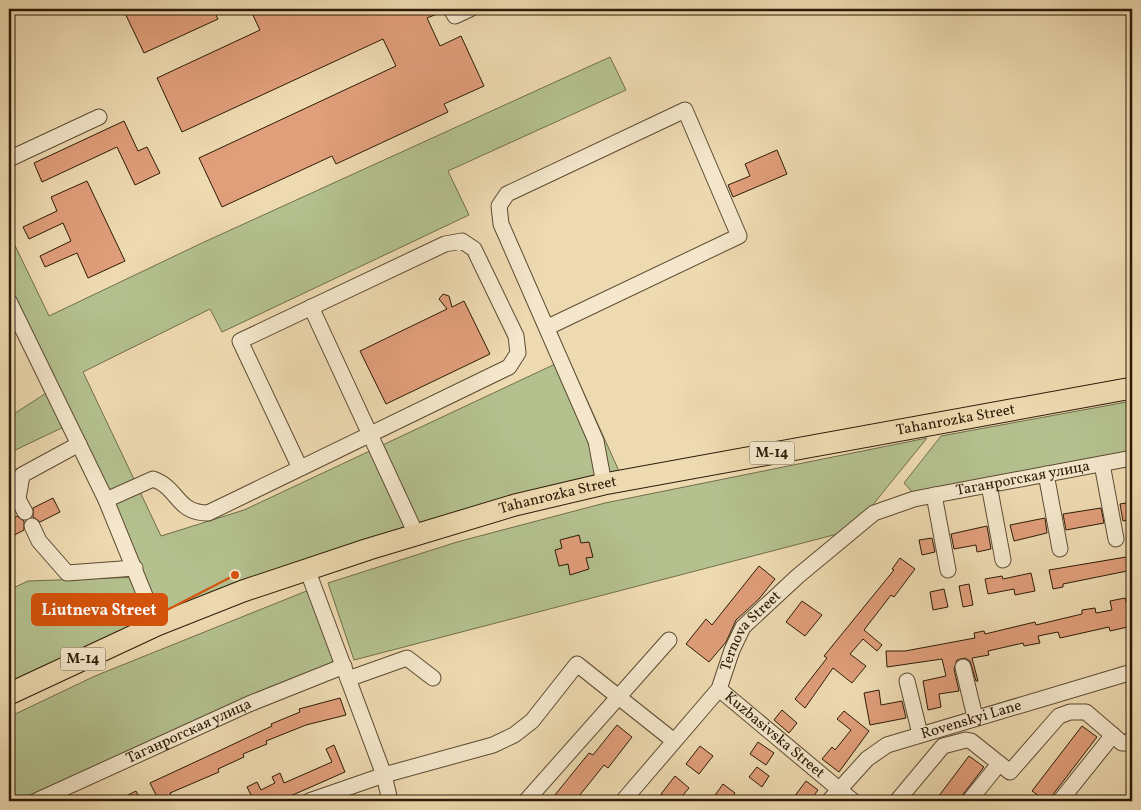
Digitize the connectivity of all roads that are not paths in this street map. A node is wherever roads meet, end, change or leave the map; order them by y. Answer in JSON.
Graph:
{"nodes":[{"id":1,"x":452,"y":9,"type":"edge"},
{"id":2,"x":470,"y":9,"type":"edge"},
{"id":3,"x":99,"y":117,"type":"dead end"},
{"id":4,"x":9,"y":158,"type":"edge"},
{"id":5,"x":9,"y":301,"type":"edge"},
{"id":6,"x":311,"y":307,"type":"junction"},
{"id":7,"x":548,"y":327,"type":"junction"},
{"id":8,"x":1132,"y":388,"type":"edge"},
{"id":9,"x":372,"y":434,"type":"junction"},
{"id":10,"x":79,"y":444,"type":"junction"},
{"id":11,"x":1132,"y":458,"type":"edge"},
{"id":12,"x":1102,"y":464,"type":"junction"},
{"id":13,"x":300,"y":468,"type":"junction"},
{"id":14,"x":1046,"y":474,"type":"junction"},
{"id":15,"x":604,"y":484,"type":"junction"},
{"id":16,"x":989,"y":485,"type":"junction"},
{"id":17,"x":934,"y":495,"type":"junction"},
{"id":18,"x":914,"y":499,"type":"joint"},
{"id":19,"x":106,"y":500,"type":"junction"},
{"id":20,"x":24,"y":512,"type":"dead end"},
{"id":21,"x":32,"y":526,"type":"dead end"},
{"id":22,"x":416,"y":534,"type":"junction"},
{"id":23,"x":1116,"y":538,"type":"dead end"},
{"id":24,"x":1060,"y":549,"type":"dead end"},
{"id":25,"x":1003,"y":560,"type":"dead end"},
{"id":26,"x":135,"y":568,"type":"junction"},
{"id":27,"x":307,"y":568,"type":"junction"},
{"id":28,"x":948,"y":570,"type":"dead end"},
{"id":29,"x":157,"y":625,"type":"junction"},
{"id":30,"x":669,"y":640,"type":"dead end"},
{"id":31,"x":963,"y":667,"type":"dead end"},
{"id":32,"x":1132,"y":672,"type":"edge"},
{"id":33,"x":346,"y":673,"type":"junction"},
{"id":34,"x":433,"y":678,"type":"dead end"},
{"id":35,"x":907,"y":681,"type":"dead end"},
{"id":36,"x":719,"y":689,"type":"junction"},
{"id":37,"x":9,"y":694,"type":"edge"},
{"id":38,"x":618,"y":697,"type":"junction"},
{"id":39,"x":975,"y":718,"type":"junction"},
{"id":40,"x":920,"y":734,"type":"junction"},
{"id":41,"x":1113,"y":736,"type":"junction"},
{"id":42,"x":1132,"y":738,"type":"edge"},
{"id":43,"x":674,"y":742,"type":"junction"},
{"id":44,"x":999,"y":764,"type":"junction"},
{"id":45,"x":384,"y":775,"type":"junction"},
{"id":46,"x":834,"y":795,"type":"edge"},
{"id":47,"x":36,"y":801,"type":"edge"},
{"id":48,"x":309,"y":801,"type":"edge"},
{"id":49,"x":390,"y":801,"type":"edge"},
{"id":50,"x":526,"y":801,"type":"edge"},
{"id":51,"x":623,"y":801,"type":"edge"},
{"id":52,"x":853,"y":801,"type":"edge"},
{"id":53,"x":897,"y":801,"type":"edge"},
{"id":54,"x":969,"y":801,"type":"edge"},
{"id":55,"x":1060,"y":801,"type":"edge"}],
"edges":[{"from":1,"to":2,"type":"street"},
{"from":3,"to":4,"type":"street"},
{"from":5,"to":10,"type":"street"},
{"from":6,"to":9,"type":"street"},
{"from":6,"to":9,"type":"street"},
{"from":6,"to":13,"type":"street"},
{"from":7,"to":7,"type":"street"},
{"from":7,"to":15,"type":"street"},
{"from":8,"to":15,"type":"highway","name":"Tahanrozka Street","number":"М-14"},
{"from":9,"to":13,"type":"street"},
{"from":9,"to":22,"type":"street"},
{"from":10,"to":19,"type":"street"},
{"from":10,"to":20,"type":"street"},
{"from":11,"to":12,"type":"street","name":"Таганрогская улица"},
{"from":12,"to":14,"type":"street","name":"Таганрогская улица"},
{"from":12,"to":23,"type":"street"},
{"from":13,"to":19,"type":"street"},
{"from":14,"to":16,"type":"street","name":"Таганрогская улица"},
{"from":14,"to":24,"type":"street"},
{"from":15,"to":22,"type":"highway","name":"Tahanrozka Street","number":"М-14"},
{"from":16,"to":17,"type":"street","name":"Таганрогская улица"},
{"from":16,"to":25,"type":"street"},
{"from":17,"to":18,"type":"street","name":"Таганрогская улица"},
{"from":17,"to":28,"type":"street"},
{"from":18,"to":36,"type":"street","name":"Ternova Street"},
{"from":19,"to":26,"type":"street"},
{"from":21,"to":26,"type":"street"},
{"from":22,"to":27,"type":"highway","name":"Tahanrozka Street","number":"М-14"},
{"from":26,"to":29,"type":"street"},
{"from":27,"to":29,"type":"highway","name":"Tahanrozka Street","number":"М-14"},
{"from":27,"to":33,"type":"street"},
{"from":29,"to":37,"type":"highway","name":"Tahanrozka Street","number":"М-14"},
{"from":30,"to":38,"type":"street"},
{"from":31,"to":39,"type":"street"},
{"from":32,"to":39,"type":"street","name":"Rovenskyi Lane"},
{"from":33,"to":34,"type":"street","name":"Таганрогская улица"},
{"from":33,"to":45,"type":"street"},
{"from":33,"to":47,"type":"street","name":"Таганрогская улица"},
{"from":35,"to":40,"type":"street"},
{"from":36,"to":43,"type":"street","name":"Ternova Street"},
{"from":36,"to":46,"type":"street","name":"Kuzbasivska Street"},
{"from":38,"to":43,"type":"street"},
{"from":38,"to":45,"type":"street"},
{"from":38,"to":50,"type":"street"},
{"from":39,"to":40,"type":"street","name":"Rovenskyi Lane"},
{"from":40,"to":46,"type":"street","name":"Rovenskyi Lane"},
{"from":41,"to":42,"type":"street"},
{"from":41,"to":44,"type":"street"},
{"from":41,"to":55,"type":"street"},
{"from":43,"to":51,"type":"street","name":"Ternova Street"},
{"from":44,"to":53,"type":"street"},
{"from":44,"to":54,"type":"street"},
{"from":45,"to":48,"type":"street"},
{"from":45,"to":49,"type":"street"},
{"from":46,"to":52,"type":"street","name":"Kuzbasivska Street"}]}
